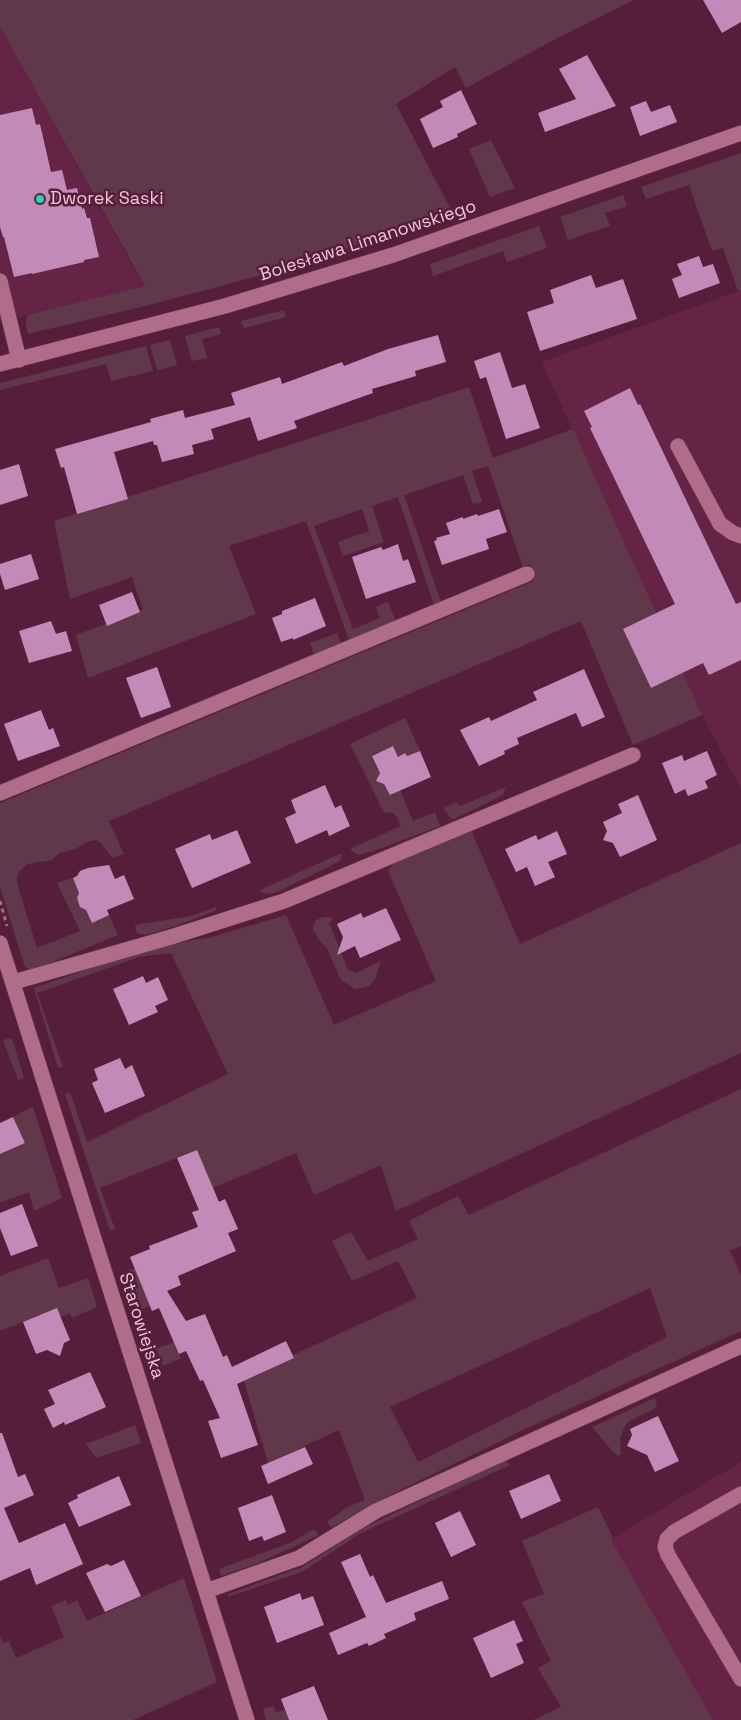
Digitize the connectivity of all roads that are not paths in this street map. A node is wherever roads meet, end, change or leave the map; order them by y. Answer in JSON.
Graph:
{"nodes":[{"id":1,"x":741,"y":133,"type":"edge"},
{"id":2,"x":0,"y":281,"type":"edge"},
{"id":3,"x":19,"y":360,"type":"junction"},
{"id":4,"x":0,"y":364,"type":"edge"},
{"id":5,"x":678,"y":446,"type":"dead end"},
{"id":6,"x":741,"y":536,"type":"edge"},
{"id":7,"x":527,"y":574,"type":"dead end"},
{"id":8,"x":632,"y":755,"type":"dead end"},
{"id":9,"x":0,"y":793,"type":"edge"},
{"id":10,"x":0,"y":943,"type":"edge"},
{"id":11,"x":14,"y":982,"type":"junction"},
{"id":12,"x":741,"y":1346,"type":"edge"},
{"id":13,"x":741,"y":1494,"type":"edge"},
{"id":14,"x":206,"y":1590,"type":"junction"},
{"id":15,"x":741,"y":1679,"type":"edge"},
{"id":16,"x":247,"y":1720,"type":"edge"}],
"edges":[{"from":1,"to":3,"type":"street","name":"Bolesława Limanowskiego"},
{"from":2,"to":3,"type":"street"},
{"from":3,"to":4,"type":"street","name":"Bolesława Limanowskiego"},
{"from":5,"to":6,"type":"street"},
{"from":7,"to":9,"type":"street"},
{"from":8,"to":11,"type":"street"},
{"from":10,"to":11,"type":"street","name":"Starowiejska"},
{"from":11,"to":14,"type":"street","name":"Starowiejska"},
{"from":12,"to":14,"type":"street"},
{"from":13,"to":15,"type":"street"},
{"from":14,"to":16,"type":"street","name":"Starowiejska"}]}
